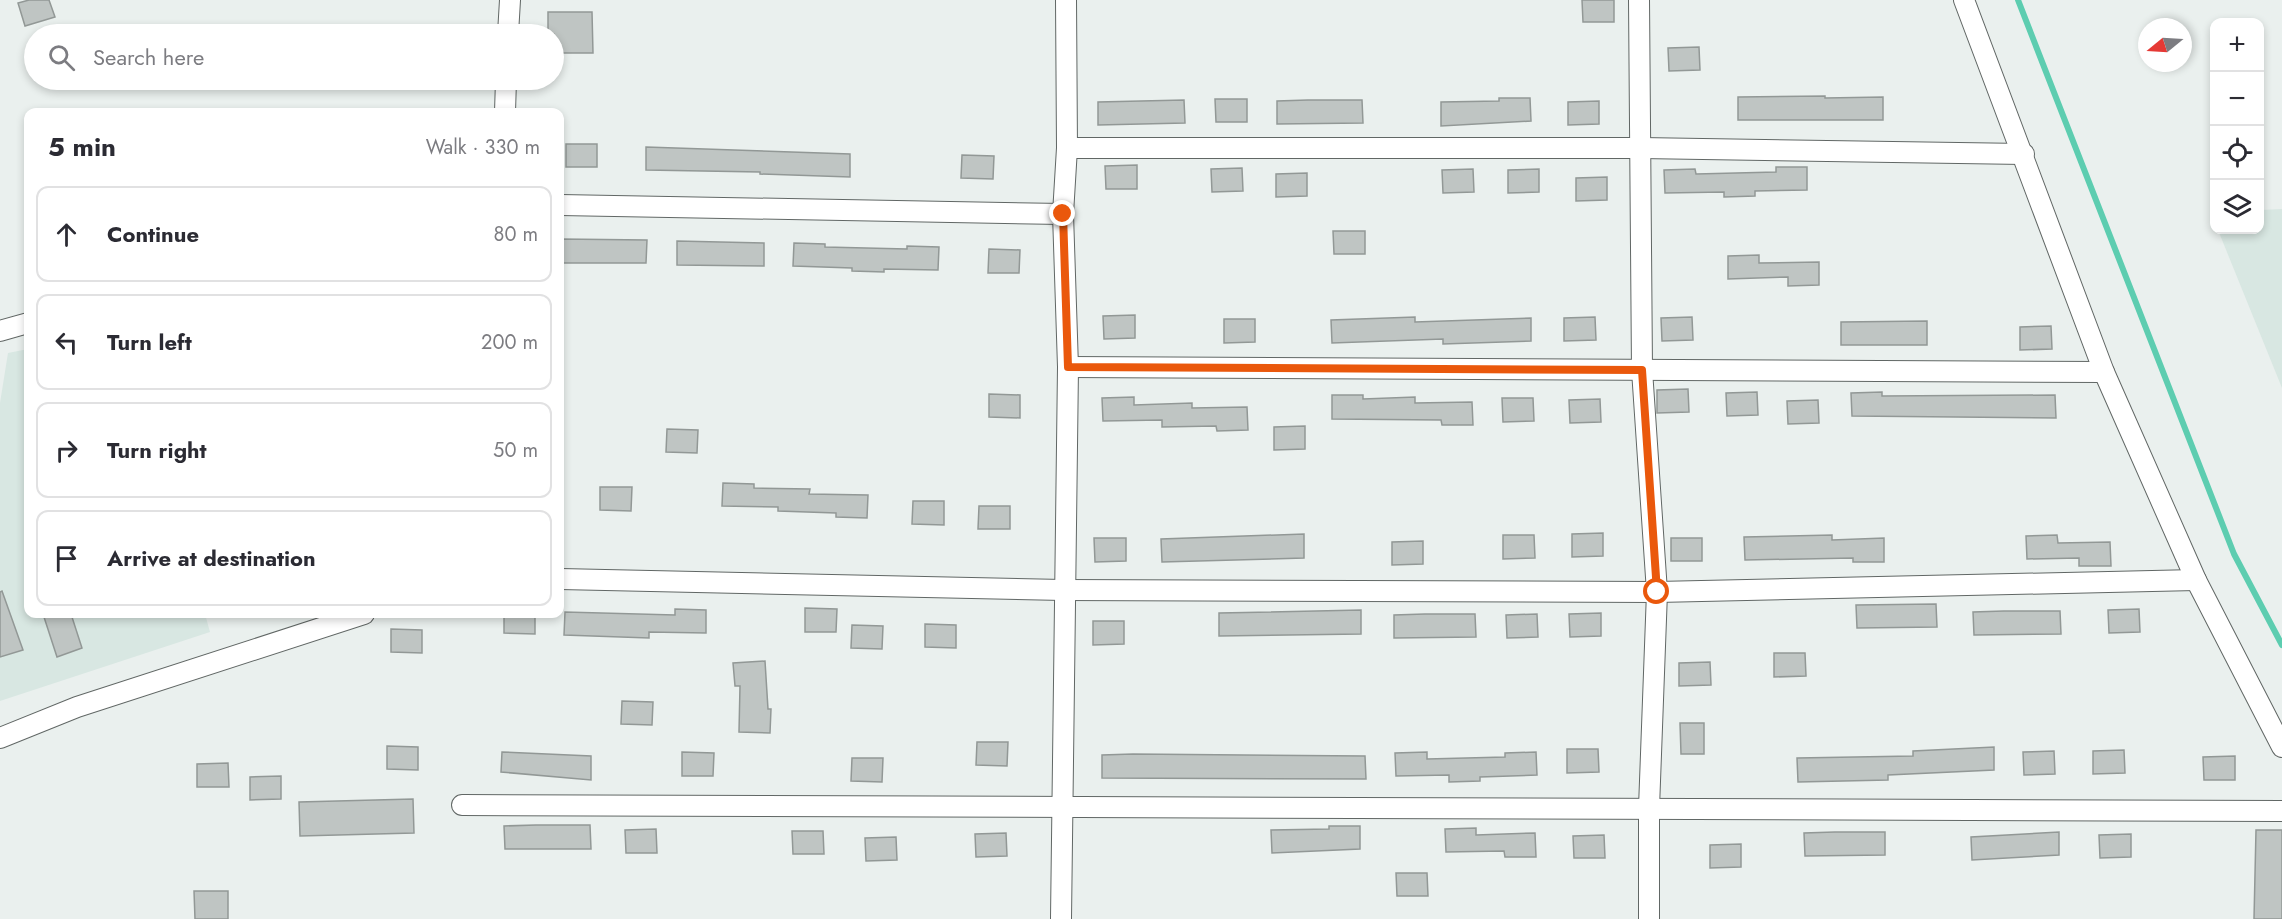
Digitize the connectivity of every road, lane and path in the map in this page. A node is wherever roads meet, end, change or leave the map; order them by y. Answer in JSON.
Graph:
{"nodes":[{"id":1,"x":510,"y":0,"type":"edge"},
{"id":2,"x":1066,"y":0,"type":"edge"},
{"id":3,"x":1639,"y":0,"type":"edge"},
{"id":4,"x":1964,"y":0,"type":"edge"},
{"id":5,"x":509,"y":24,"type":"edge"},
{"id":6,"x":506,"y":90,"type":"edge"},
{"id":7,"x":505,"y":108,"type":"edge"},
{"id":8,"x":1067,"y":148,"type":"junction"},
{"id":9,"x":1641,"y":148,"type":"junction"},
{"id":10,"x":2024,"y":154,"type":"junction"},
{"id":11,"x":564,"y":205,"type":"edge"},
{"id":12,"x":1063,"y":214,"type":"junction"},
{"id":13,"x":24,"y":324,"type":"edge"},
{"id":14,"x":0,"y":331,"type":"edge"},
{"id":15,"x":1068,"y":367,"type":"junction"},
{"id":16,"x":1642,"y":370,"type":"junction"},
{"id":17,"x":2104,"y":372,"type":"junction"},
{"id":18,"x":564,"y":579,"type":"edge"},
{"id":19,"x":2196,"y":580,"type":"junction"},
{"id":20,"x":1063,"y":590,"type":"junction"},
{"id":21,"x":1657,"y":592,"type":"junction"},
{"id":22,"x":352,"y":618,"type":"edge"},
{"id":23,"x":0,"y":738,"type":"edge"},
{"id":24,"x":2282,"y":747,"type":"edge"},
{"id":25,"x":462,"y":805,"type":"dead end"},
{"id":26,"x":1061,"y":806,"type":"junction"},
{"id":27,"x":1649,"y":808,"type":"junction"},
{"id":28,"x":2282,"y":811,"type":"edge"},
{"id":29,"x":1061,"y":919,"type":"edge"},
{"id":30,"x":1649,"y":919,"type":"edge"}],
"edges":[{"from":1,"to":5,"type":"street"},
{"from":2,"to":8,"type":"street"},
{"from":3,"to":9,"type":"street"},
{"from":4,"to":10,"type":"street"},
{"from":6,"to":7,"type":"street"},
{"from":8,"to":9,"type":"street"},
{"from":8,"to":12,"type":"street"},
{"from":9,"to":10,"type":"street"},
{"from":9,"to":16,"type":"street"},
{"from":10,"to":17,"type":"street"},
{"from":11,"to":12,"type":"street"},
{"from":12,"to":15,"type":"street"},
{"from":13,"to":14,"type":"street"},
{"from":15,"to":16,"type":"street"},
{"from":15,"to":20,"type":"street"},
{"from":16,"to":17,"type":"street"},
{"from":16,"to":21,"type":"street"},
{"from":17,"to":19,"type":"street"},
{"from":18,"to":20,"type":"street"},
{"from":19,"to":21,"type":"street"},
{"from":19,"to":24,"type":"street"},
{"from":20,"to":21,"type":"street"},
{"from":20,"to":26,"type":"street"},
{"from":21,"to":27,"type":"street"},
{"from":22,"to":23,"type":"street"},
{"from":25,"to":26,"type":"street"},
{"from":26,"to":27,"type":"street"},
{"from":26,"to":29,"type":"street"},
{"from":27,"to":28,"type":"street"},
{"from":27,"to":30,"type":"street"}]}
